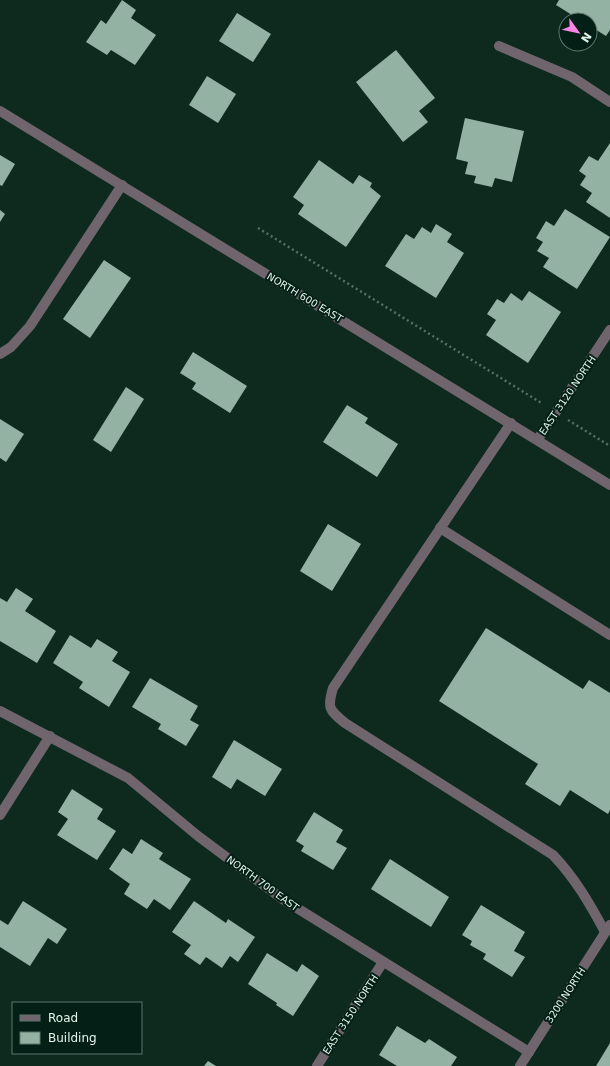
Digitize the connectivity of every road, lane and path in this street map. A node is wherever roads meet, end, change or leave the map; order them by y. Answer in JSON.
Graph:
{"nodes":[{"id":1,"x":499,"y":46,"type":"dead end"},
{"id":2,"x":610,"y":102,"type":"edge"},
{"id":3,"x":0,"y":111,"type":"edge"},
{"id":4,"x":122,"y":185,"type":"junction"},
{"id":5,"x":258,"y":228,"type":"dead end"},
{"id":6,"x":610,"y":330,"type":"edge"},
{"id":7,"x":0,"y":354,"type":"edge"},
{"id":8,"x":534,"y":398,"type":"dead end"},
{"id":9,"x":511,"y":423,"type":"junction"},
{"id":10,"x":574,"y":424,"type":"dead end"},
{"id":11,"x":538,"y":439,"type":"junction"},
{"id":12,"x":610,"y":446,"type":"edge"},
{"id":13,"x":610,"y":485,"type":"edge"},
{"id":14,"x":440,"y":528,"type":"junction"},
{"id":15,"x":610,"y":635,"type":"edge"},
{"id":16,"x":0,"y":711,"type":"edge"},
{"id":17,"x":50,"y":736,"type":"junction"},
{"id":18,"x":0,"y":815,"type":"edge"},
{"id":19,"x":609,"y":932,"type":"edge"},
{"id":20,"x":383,"y":962,"type":"junction"},
{"id":21,"x":529,"y":1052,"type":"junction"},
{"id":22,"x":317,"y":1066,"type":"edge"},
{"id":23,"x":520,"y":1066,"type":"edge"}],
"edges":[{"from":1,"to":2,"type":"street"},
{"from":3,"to":4,"type":"street","name":"NORTH 600 EAST"},
{"from":4,"to":7,"type":"street"},
{"from":4,"to":9,"type":"street","name":"NORTH 600 EAST"},
{"from":5,"to":8,"type":"path"},
{"from":6,"to":11,"type":"street","name":"EAST 3120 NORTH"},
{"from":9,"to":11,"type":"street","name":"NORTH 600 EAST"},
{"from":9,"to":14,"type":"street"},
{"from":10,"to":12,"type":"path"},
{"from":11,"to":13,"type":"street","name":"NORTH 600 EAST"},
{"from":14,"to":15,"type":"street"},
{"from":14,"to":19,"type":"street"},
{"from":16,"to":17,"type":"street","name":"NORTH 700 EAST"},
{"from":17,"to":18,"type":"street"},
{"from":17,"to":20,"type":"street","name":"NORTH 700 EAST"},
{"from":19,"to":21,"type":"street","name":"3200 NORTH"},
{"from":20,"to":21,"type":"street","name":"NORTH 700 EAST"},
{"from":20,"to":22,"type":"street","name":"EAST 3150 NORTH"},
{"from":21,"to":23,"type":"street","name":"3200 NORTH"}]}
